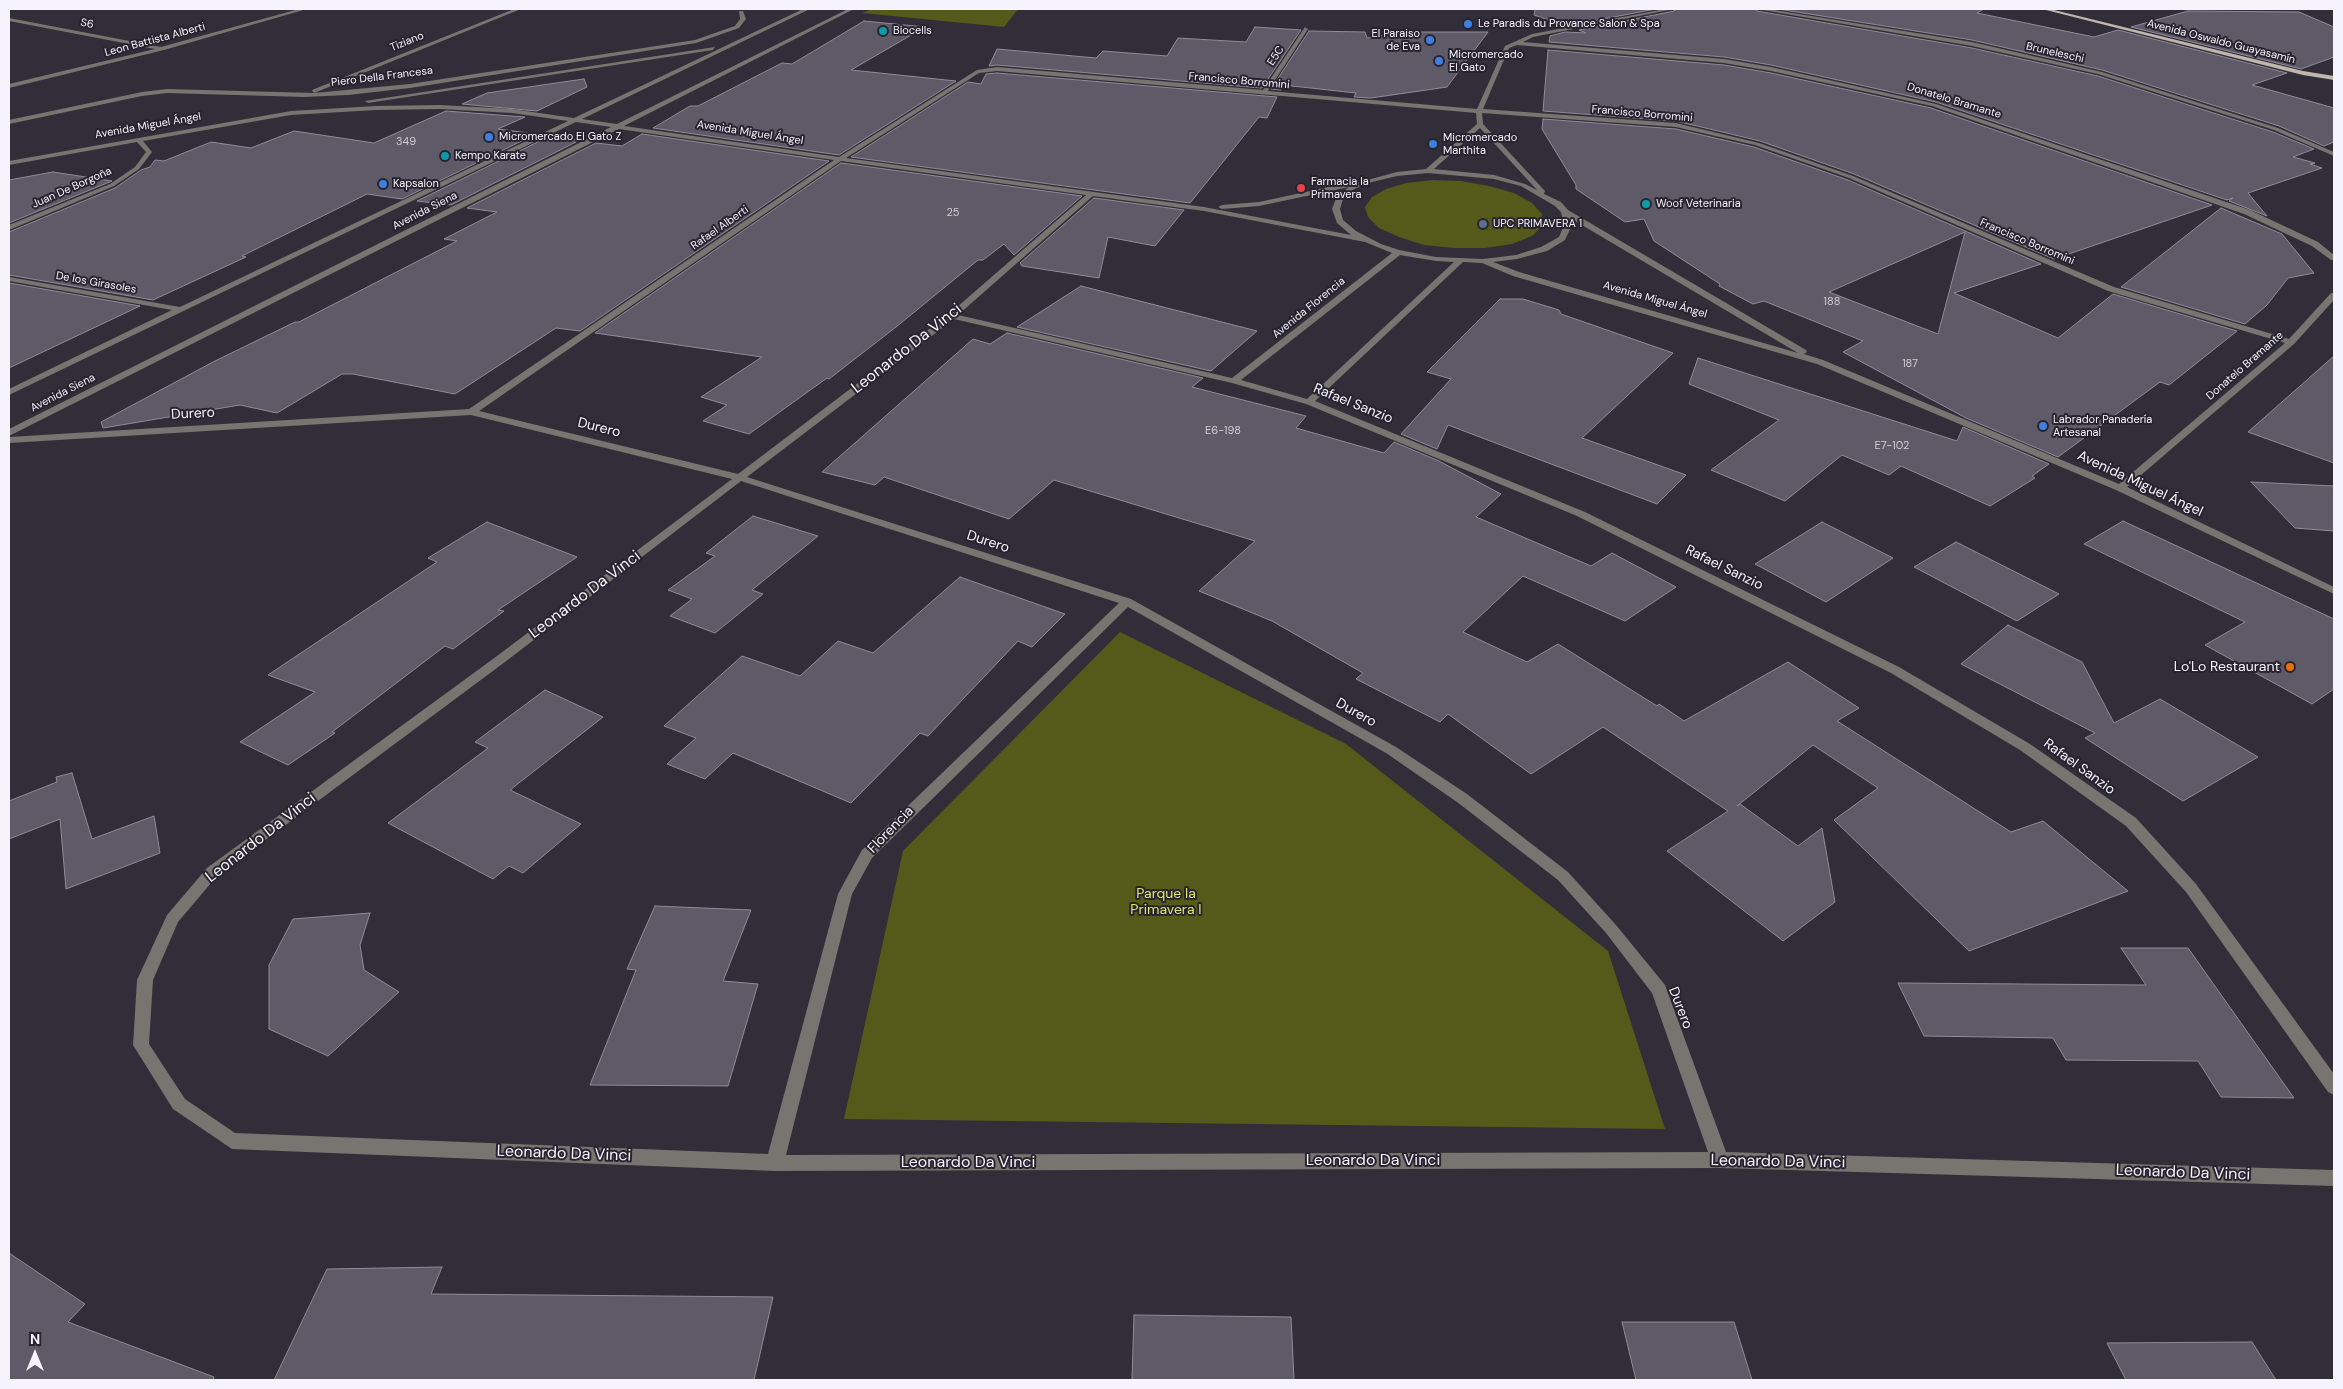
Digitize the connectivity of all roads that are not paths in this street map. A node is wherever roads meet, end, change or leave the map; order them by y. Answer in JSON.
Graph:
{"nodes":[{"id":1,"x":304,"y":9,"type":"edge"},
{"id":2,"x":518,"y":9,"type":"edge"},
{"id":3,"x":807,"y":9,"type":"edge"},
{"id":4,"x":851,"y":9,"type":"edge"},
{"id":5,"x":1672,"y":9,"type":"edge"},
{"id":6,"x":1760,"y":9,"type":"edge"},
{"id":7,"x":2045,"y":9,"type":"edge"},
{"id":8,"x":741,"y":12,"type":"dead end"},
{"id":9,"x":9,"y":19,"type":"edge"},
{"id":10,"x":1305,"y":29,"type":"dead end"},
{"id":11,"x":1515,"y":43,"type":"junction"},
{"id":12,"x":726,"y":47,"type":"junction"},
{"id":13,"x":162,"y":49,"type":"junction"},
{"id":14,"x":986,"y":69,"type":"joint"},
{"id":15,"x":2334,"y":78,"type":"edge"},
{"id":16,"x":9,"y":86,"type":"edge"},
{"id":17,"x":1264,"y":93,"type":"junction"},
{"id":18,"x":304,"y":95,"type":"junction"},
{"id":19,"x":1479,"y":111,"type":"junction"},
{"id":20,"x":291,"y":113,"type":"junction"},
{"id":21,"x":576,"y":119,"type":"junction"},
{"id":22,"x":9,"y":122,"type":"edge"},
{"id":23,"x":1480,"y":124,"type":"junction"},
{"id":24,"x":620,"y":125,"type":"junction"},
{"id":25,"x":139,"y":140,"type":"junction"},
{"id":26,"x":2334,"y":154,"type":"edge"},
{"id":27,"x":840,"y":159,"type":"junction"},
{"id":28,"x":9,"y":163,"type":"edge"},
{"id":29,"x":1428,"y":171,"type":"junction"},
{"id":30,"x":1370,"y":180,"type":"junction"},
{"id":31,"x":1091,"y":194,"type":"junction"},
{"id":32,"x":1547,"y":196,"type":"junction"},
{"id":33,"x":1204,"y":209,"type":"junction"},
{"id":34,"x":1565,"y":212,"type":"junction"},
{"id":35,"x":9,"y":228,"type":"edge"},
{"id":36,"x":1365,"y":240,"type":"junction"},
{"id":37,"x":1398,"y":252,"type":"junction"},
{"id":38,"x":2334,"y":258,"type":"edge"},
{"id":39,"x":1462,"y":260,"type":"junction"},
{"id":40,"x":1483,"y":260,"type":"junction"},
{"id":41,"x":9,"y":279,"type":"edge"},
{"id":42,"x":2334,"y":295,"type":"edge"},
{"id":43,"x":179,"y":310,"type":"junction"},
{"id":44,"x":952,"y":316,"type":"junction"},
{"id":45,"x":2291,"y":342,"type":"junction"},
{"id":46,"x":1820,"y":362,"type":"junction"},
{"id":47,"x":1234,"y":381,"type":"junction"},
{"id":48,"x":9,"y":392,"type":"edge"},
{"id":49,"x":1309,"y":402,"type":"junction"},
{"id":50,"x":471,"y":412,"type":"junction"},
{"id":51,"x":9,"y":432,"type":"edge"},
{"id":52,"x":9,"y":440,"type":"edge"},
{"id":53,"x":738,"y":477,"type":"junction"},
{"id":54,"x":2120,"y":488,"type":"junction"},
{"id":55,"x":2334,"y":591,"type":"edge"},
{"id":56,"x":1127,"y":602,"type":"junction"},
{"id":57,"x":2334,"y":1087,"type":"edge"},
{"id":58,"x":1720,"y":1160,"type":"junction"},
{"id":59,"x":775,"y":1163,"type":"junction"},
{"id":60,"x":2334,"y":1178,"type":"edge"}],
"edges":[{"from":1,"to":13,"type":"street","name":"Leon Battista Alberti"},
{"from":2,"to":18,"type":"street","name":"Tiziano"},
{"from":3,"to":12,"type":"street","name":"Avenida Siena"},
{"from":4,"to":24,"type":"street","name":"Avenida Siena"},
{"from":5,"to":11,"type":"street"},
{"from":6,"to":26,"type":"street","name":"Bruneleschi"},
{"from":7,"to":15,"type":"main road","name":"Avenida Oswaldo Guayasamín"},
{"from":8,"to":18,"type":"street","name":"Piero Della Francesa"},
{"from":9,"to":13,"type":"street","name":"S6"},
{"from":10,"to":17,"type":"street","name":"E5C"},
{"from":11,"to":19,"type":"street"},
{"from":11,"to":38,"type":"street","name":"Donatelo Bramante"},
{"from":12,"to":20,"type":"street","name":"Avenida Miguel Ángel"},
{"from":12,"to":21,"type":"street","name":"Avenida Siena"},
{"from":13,"to":16,"type":"street","name":"Leon Battista Alberti"},
{"from":14,"to":17,"type":"street","name":"Francisco Borromini"},
{"from":14,"to":27,"type":"street","name":"Rafael Alberti"},
{"from":17,"to":19,"type":"street","name":"Francisco Borromini"},
{"from":18,"to":22,"type":"street","name":"Piero Della Francesa"},
{"from":19,"to":23,"type":"street"},
{"from":19,"to":45,"type":"street","name":"Francisco Borromini"},
{"from":20,"to":21,"type":"street","name":"Avenida Miguel Ángel"},
{"from":20,"to":25,"type":"street","name":"Avenida Miguel Ángel"},
{"from":21,"to":24,"type":"street","name":"Avenida Miguel Ángel"},
{"from":21,"to":43,"type":"street","name":"Avenida Siena"},
{"from":23,"to":29,"type":"street"},
{"from":23,"to":32,"type":"street"},
{"from":24,"to":27,"type":"street","name":"Avenida Miguel Ángel"},
{"from":24,"to":51,"type":"street","name":"Avenida Siena"},
{"from":25,"to":28,"type":"street","name":"Avenida Miguel Ángel"},
{"from":25,"to":35,"type":"street","name":"Juan De Borgoña"},
{"from":27,"to":31,"type":"street","name":"Avenida Miguel Ángel"},
{"from":27,"to":50,"type":"street","name":"Rafael Alberti"},
{"from":29,"to":30,"type":"street"},
{"from":29,"to":32,"type":"street"},
{"from":30,"to":33,"type":"street","name":"Avenida Miguel Ángel"},
{"from":30,"to":36,"type":"street"},
{"from":31,"to":33,"type":"street","name":"Avenida Miguel Ángel"},
{"from":31,"to":44,"type":"street","name":"Leonardo Da Vinci"},
{"from":32,"to":34,"type":"street","name":"Avenida Miguel Ángel"},
{"from":33,"to":36,"type":"street","name":"Avenida Miguel Ángel"},
{"from":34,"to":40,"type":"street"},
{"from":34,"to":46,"type":"street","name":"Avenida Miguel Ángel"},
{"from":36,"to":37,"type":"street"},
{"from":37,"to":39,"type":"street"},
{"from":37,"to":47,"type":"street","name":"Avenida Florencia"},
{"from":39,"to":40,"type":"street"},
{"from":39,"to":49,"type":"street"},
{"from":40,"to":46,"type":"street","name":"Avenida Miguel Ángel"},
{"from":41,"to":43,"type":"street","name":"De los Girasoles"},
{"from":42,"to":45,"type":"street","name":"Donatelo Bramante"},
{"from":43,"to":48,"type":"street","name":"Avenida Siena"},
{"from":44,"to":47,"type":"street","name":"Rafael Sanzio"},
{"from":44,"to":53,"type":"street","name":"Leonardo Da Vinci"},
{"from":45,"to":54,"type":"street","name":"Donatelo Bramante"},
{"from":46,"to":54,"type":"street","name":"Avenida Miguel Ángel"},
{"from":47,"to":49,"type":"street","name":"Rafael Sanzio"},
{"from":49,"to":57,"type":"street","name":"Rafael Sanzio"},
{"from":50,"to":52,"type":"street","name":"Durero"},
{"from":50,"to":53,"type":"street","name":"Durero"},
{"from":53,"to":56,"type":"street","name":"Durero"},
{"from":53,"to":59,"type":"street","name":"Leonardo Da Vinci"},
{"from":54,"to":55,"type":"street","name":"Avenida Miguel Ángel"},
{"from":56,"to":58,"type":"street","name":"Durero"},
{"from":56,"to":59,"type":"street","name":"Florencia"},
{"from":58,"to":59,"type":"street","name":"Leonardo Da Vinci"},
{"from":58,"to":60,"type":"street","name":"Leonardo Da Vinci"}]}
